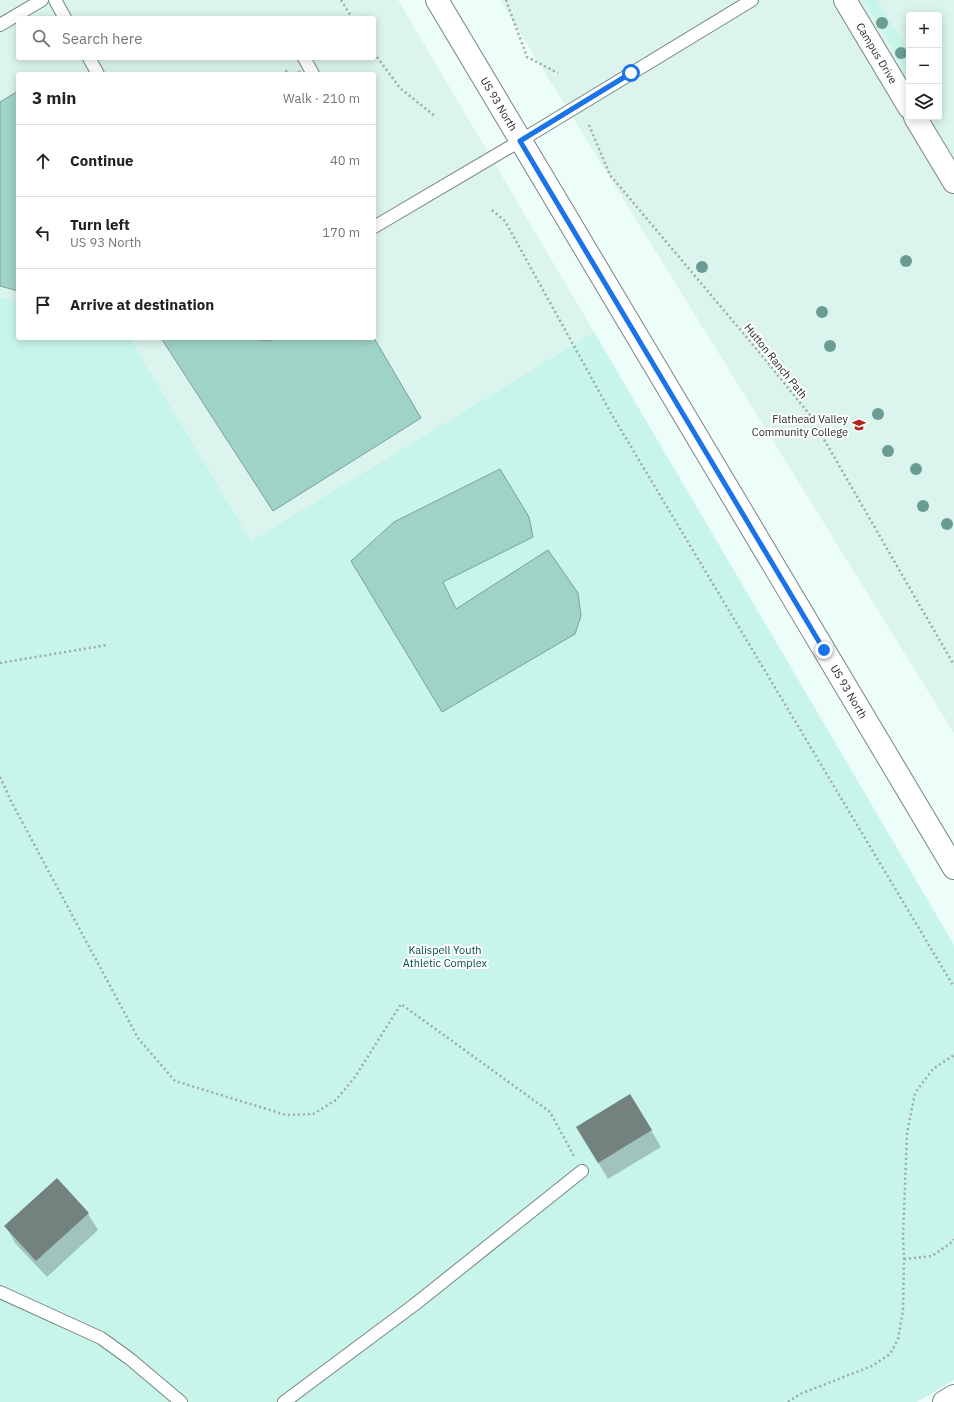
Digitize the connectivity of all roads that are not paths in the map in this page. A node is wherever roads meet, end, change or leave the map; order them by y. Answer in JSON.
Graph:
{"nodes":[{"id":1,"x":42,"y":0,"type":"edge"},
{"id":2,"x":55,"y":0,"type":"edge"},
{"id":3,"x":437,"y":0,"type":"edge"},
{"id":4,"x":752,"y":0,"type":"edge"},
{"id":5,"x":844,"y":0,"type":"edge"},
{"id":6,"x":64,"y":16,"type":"edge"},
{"id":7,"x":0,"y":25,"type":"edge"},
{"id":8,"x":90,"y":60,"type":"edge"},
{"id":9,"x":305,"y":60,"type":"edge"},
{"id":10,"x":97,"y":72,"type":"edge"},
{"id":11,"x":312,"y":72,"type":"edge"},
{"id":12,"x":906,"y":102,"type":"edge"},
{"id":13,"x":917,"y":120,"type":"edge"},
{"id":14,"x":520,"y":141,"type":"junction"},
{"id":15,"x":954,"y":182,"type":"edge"},
{"id":16,"x":376,"y":226,"type":"edge"},
{"id":17,"x":954,"y":868,"type":"edge"},
{"id":18,"x":582,"y":1171,"type":"road end"},
{"id":19,"x":0,"y":1292,"type":"edge"},
{"id":20,"x":954,"y":1396,"type":"edge"},
{"id":21,"x":181,"y":1402,"type":"edge"},
{"id":22,"x":284,"y":1402,"type":"edge"},
{"id":23,"x":944,"y":1402,"type":"edge"}],
"edges":[{"from":1,"to":7,"type":"lane"},
{"from":2,"to":6,"type":"lane"},
{"from":3,"to":14,"type":"main road","name":"US 93 North"},
{"from":4,"to":14,"type":"lane"},
{"from":5,"to":12,"type":"main road","name":"Campus Drive"},
{"from":8,"to":10,"type":"lane"},
{"from":9,"to":11,"type":"lane"},
{"from":13,"to":15,"type":"main road"},
{"from":14,"to":16,"type":"lane"},
{"from":14,"to":17,"type":"main road","name":"US 93 North"},
{"from":18,"to":22,"type":"lane"},
{"from":19,"to":21,"type":"lane"},
{"from":20,"to":23,"type":"main road"}]}
